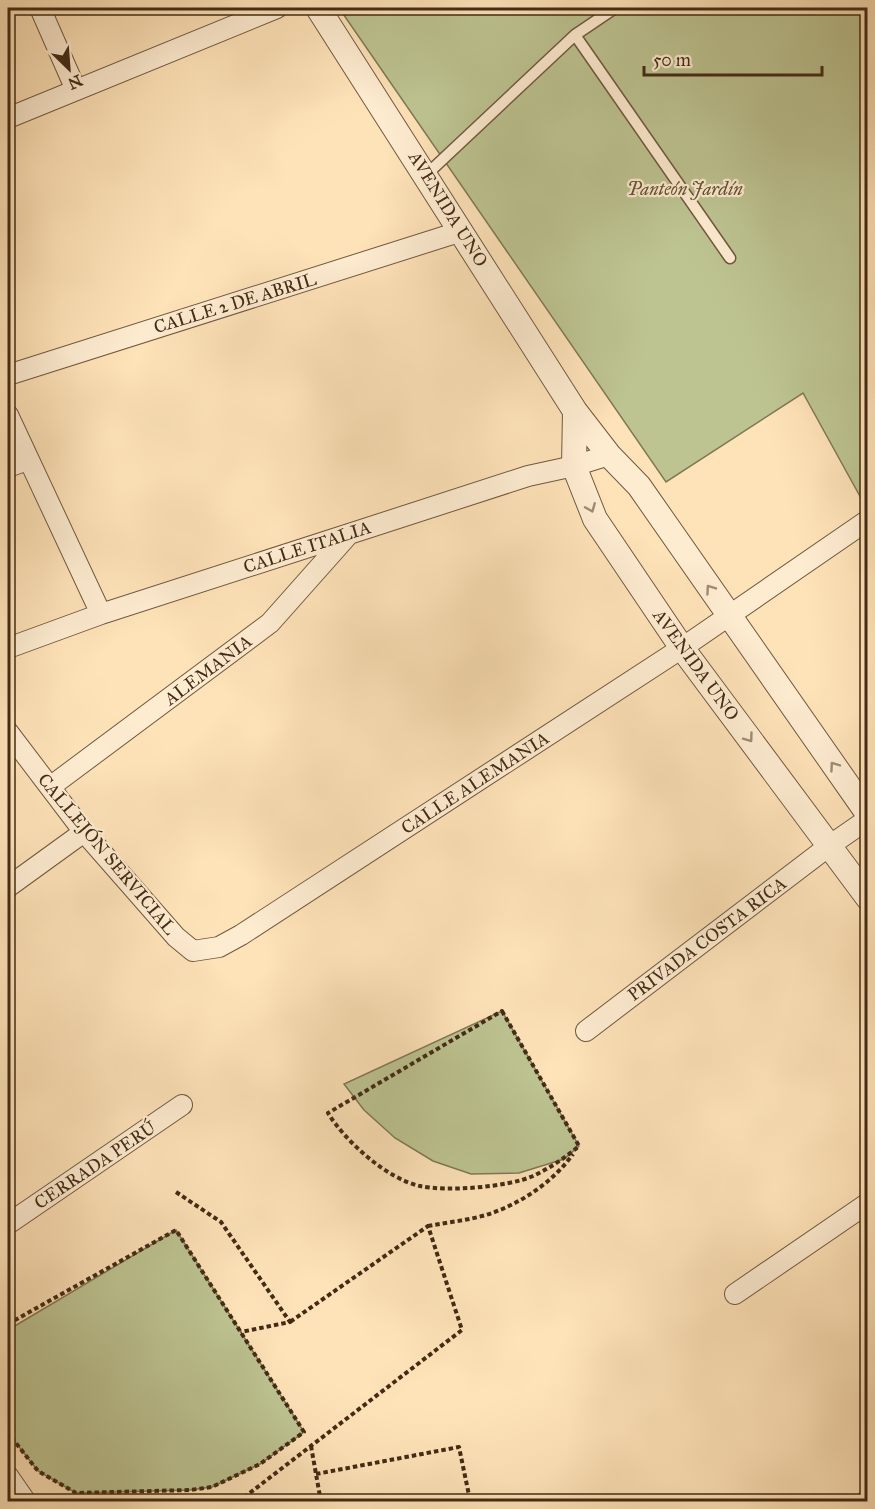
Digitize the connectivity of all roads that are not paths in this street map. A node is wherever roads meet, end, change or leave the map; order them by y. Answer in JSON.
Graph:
{"nodes":[{"id":1,"x":40,"y":8,"type":"edge"},
{"id":2,"x":277,"y":8,"type":"edge"},
{"id":3,"x":318,"y":8,"type":"edge"},
{"id":4,"x":615,"y":8,"type":"edge"},
{"id":5,"x":575,"y":35,"type":"junction"},
{"id":6,"x":76,"y":90,"type":"junction"},
{"id":7,"x":8,"y":118,"type":"edge"},
{"id":8,"x":426,"y":175,"type":"junction"},
{"id":9,"x":462,"y":231,"type":"junction"},
{"id":10,"x":730,"y":258,"type":"dead end"},
{"id":11,"x":8,"y":375,"type":"edge"},
{"id":12,"x":575,"y":411,"type":"junction"},
{"id":13,"x":8,"y":416,"type":"edge"},
{"id":14,"x":609,"y":455,"type":"junction"},
{"id":15,"x":27,"y":460,"type":"junction"},
{"id":16,"x":574,"y":466,"type":"junction"},
{"id":17,"x":8,"y":467,"type":"edge"},
{"id":18,"x":867,"y":520,"type":"edge"},
{"id":19,"x":349,"y":534,"type":"junction"},
{"id":20,"x":101,"y":614,"type":"junction"},
{"id":21,"x":729,"y":616,"type":"junction"},
{"id":22,"x":8,"y":648,"type":"edge"},
{"id":23,"x":682,"y":648,"type":"junction"},
{"id":24,"x":8,"y":732,"type":"edge"},
{"id":25,"x":50,"y":787,"type":"junction"},
{"id":26,"x":867,"y":814,"type":"edge"},
{"id":27,"x":867,"y":819,"type":"edge"},
{"id":28,"x":84,"y":832,"type":"junction"},
{"id":29,"x":829,"y":846,"type":"junction"},
{"id":30,"x":8,"y":887,"type":"edge"},
{"id":31,"x":867,"y":898,"type":"edge"},
{"id":32,"x":219,"y":947,"type":"joint"},
{"id":33,"x":586,"y":1031,"type":"dead end"},
{"id":34,"x":182,"y":1105,"type":"dead end"},
{"id":35,"x":867,"y":1203,"type":"edge"},
{"id":36,"x":8,"y":1224,"type":"edge"},
{"id":37,"x":735,"y":1294,"type":"dead end"},
{"id":38,"x":8,"y":1476,"type":"edge"},
{"id":39,"x":26,"y":1502,"type":"edge"}],
"edges":[{"from":1,"to":6,"type":"street"},
{"from":2,"to":6,"type":"street"},
{"from":3,"to":8,"type":"street","name":"AVENIDA UNO"},
{"from":4,"to":5,"type":"lane"},
{"from":5,"to":8,"type":"lane"},
{"from":5,"to":10,"type":"lane"},
{"from":6,"to":7,"type":"street"},
{"from":8,"to":9,"type":"street","name":"AVENIDA UNO"},
{"from":9,"to":11,"type":"street","name":"CALLE 2 DE ABRIL"},
{"from":9,"to":12,"type":"street","name":"AVENIDA UNO"},
{"from":12,"to":14,"type":"street","name":"AVENIDA UNO"},
{"from":12,"to":16,"type":"street","name":"AVENIDA UNO"},
{"from":13,"to":15,"type":"street"},
{"from":14,"to":16,"type":"street","name":"CALLE ITALIA"},
{"from":21,"to":14,"type":"street","name":"AVENIDA UNO","one_way":true},
{"from":15,"to":17,"type":"street"},
{"from":15,"to":20,"type":"street"},
{"from":16,"to":19,"type":"street","name":"CALLE ITALIA"},
{"from":16,"to":23,"type":"street","name":"AVENIDA UNO","one_way":true},
{"from":18,"to":21,"type":"street","name":"CALLE ALEMANIA"},
{"from":19,"to":20,"type":"street","name":"CALLE ITALIA"},
{"from":19,"to":25,"type":"street","name":"ALEMANIA"},
{"from":20,"to":22,"type":"street","name":"CALLE ITALIA"},
{"from":21,"to":23,"type":"street","name":"CALLE ALEMANIA"},
{"from":26,"to":21,"type":"street","name":"AVENIDA UNO","one_way":true},
{"from":23,"to":29,"type":"street","name":"AVENIDA UNO","one_way":true},
{"from":23,"to":32,"type":"street","name":"CALLE ALEMANIA"},
{"from":24,"to":25,"type":"street","name":"CALLEJÓN SERVICIAL"},
{"from":25,"to":28,"type":"street","name":"CALLEJÓN SERVICIAL"},
{"from":27,"to":29,"type":"street","name":"PRIVADA COSTA RICA"},
{"from":28,"to":30,"type":"street"},
{"from":28,"to":32,"type":"street","name":"CALLEJÓN SERVICIAL"},
{"from":29,"to":31,"type":"street","name":"AVENIDA UNO"},
{"from":29,"to":33,"type":"street","name":"PRIVADA COSTA RICA"},
{"from":34,"to":36,"type":"street","name":"CERRADA PERÚ"},
{"from":35,"to":37,"type":"street"},
{"from":38,"to":39,"type":"street"}]}
